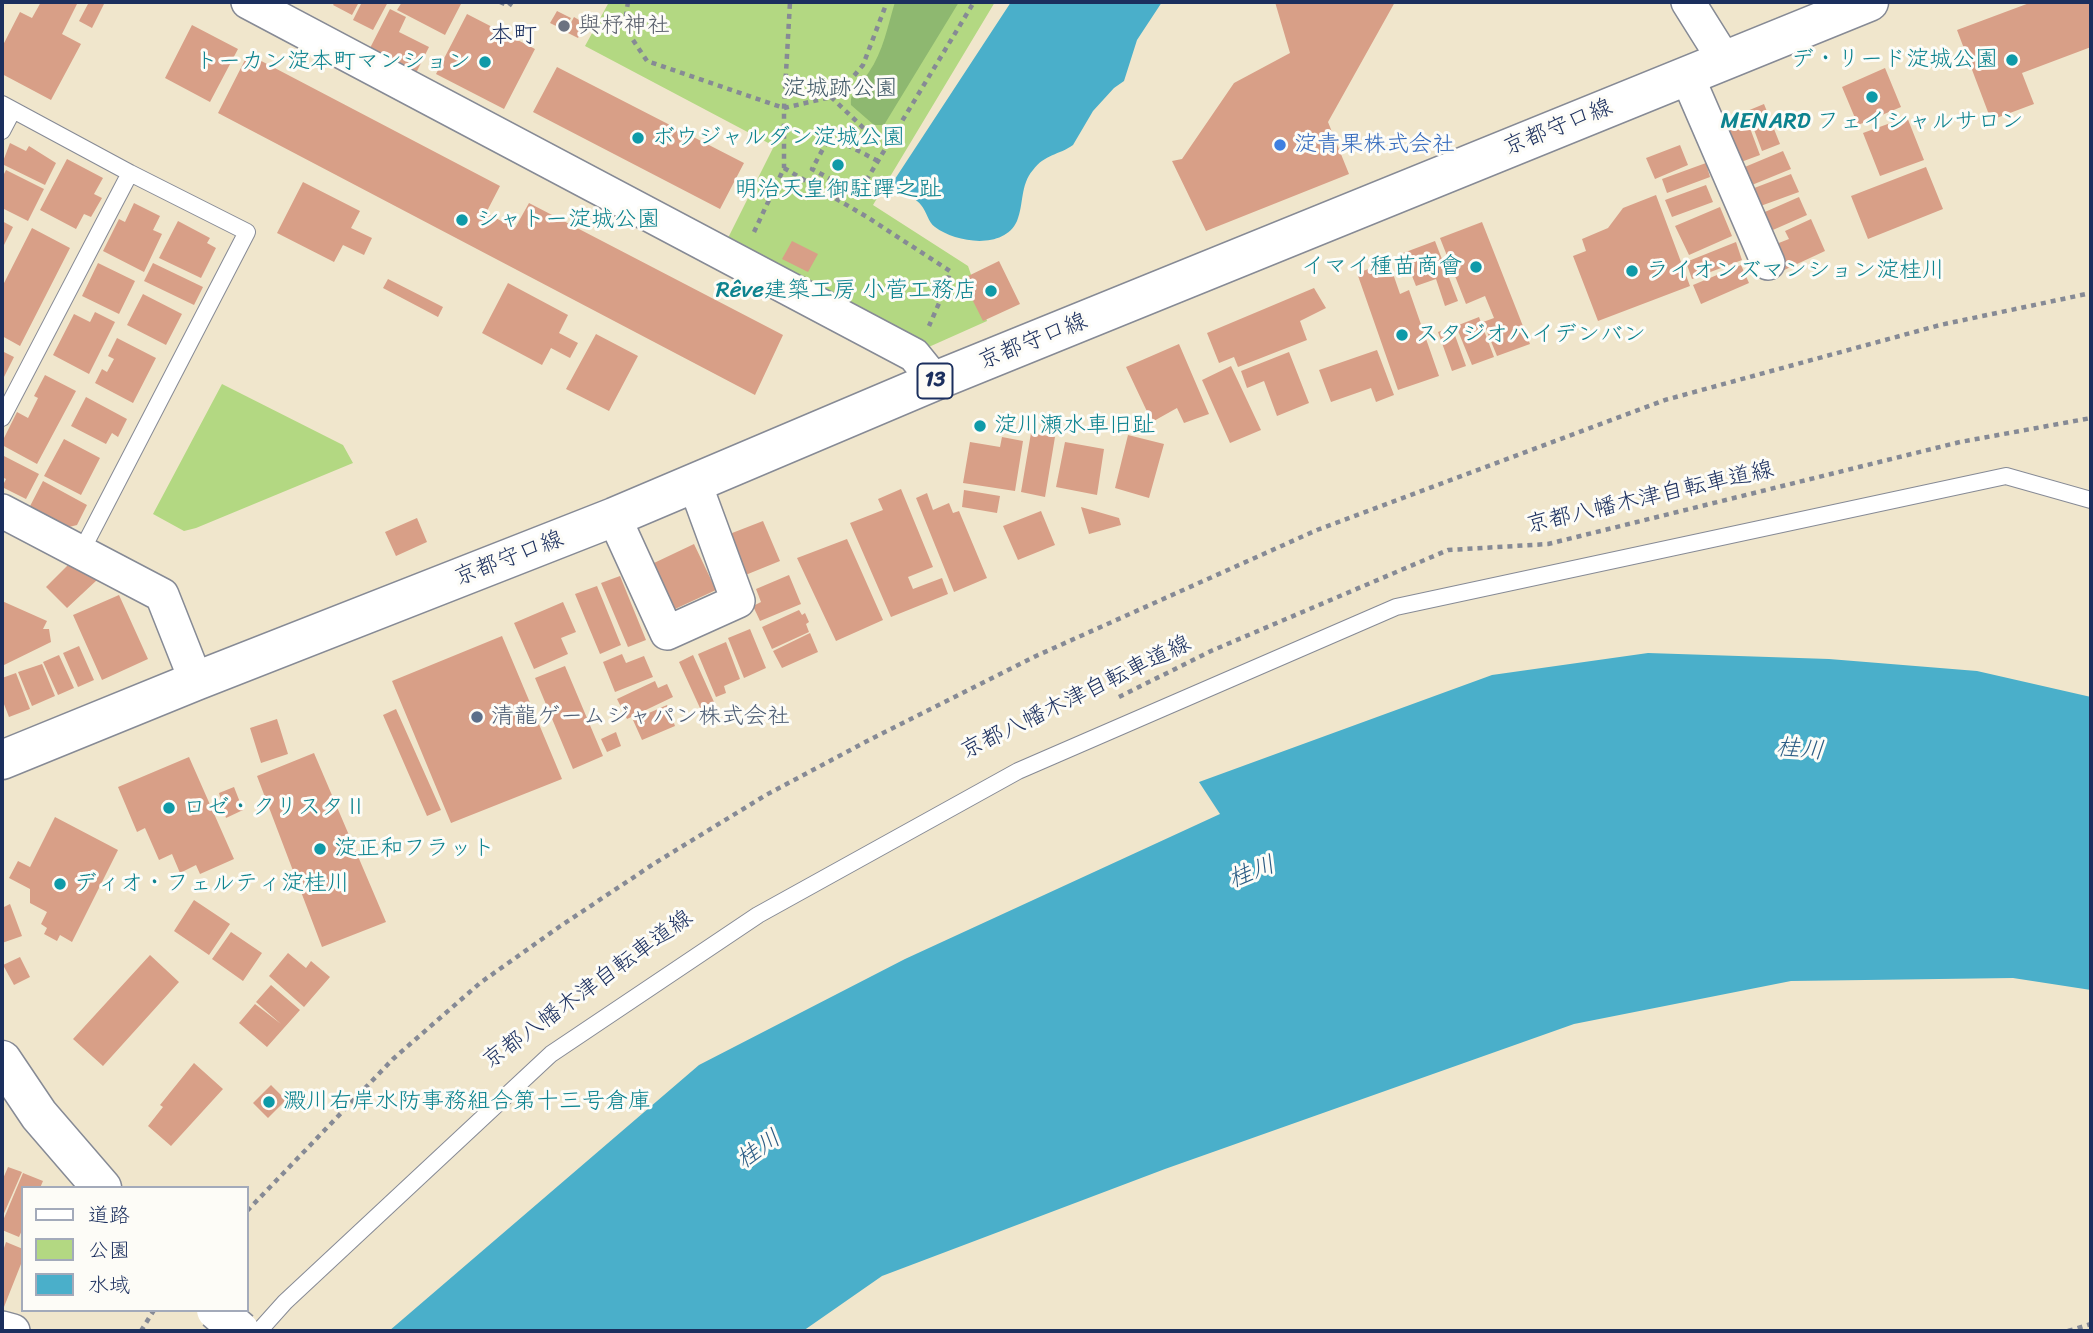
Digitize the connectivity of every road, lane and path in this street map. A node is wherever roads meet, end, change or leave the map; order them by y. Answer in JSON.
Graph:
{"nodes":[{"id":1,"x":248,"y":2,"type":"edge"},
{"id":2,"x":500,"y":2,"type":"edge"},
{"id":3,"x":512,"y":2,"type":"edge"},
{"id":4,"x":628,"y":2,"type":"edge"},
{"id":5,"x":790,"y":2,"type":"edge"},
{"id":6,"x":887,"y":2,"type":"edge"},
{"id":7,"x":974,"y":2,"type":"edge"},
{"id":8,"x":1688,"y":2,"type":"edge"},
{"id":9,"x":1869,"y":2,"type":"edge"},
{"id":10,"x":1725,"y":61,"type":"junction"},
{"id":11,"x":1687,"y":76,"type":"junction"},
{"id":12,"x":831,"y":97,"type":"junction"},
{"id":13,"x":7,"y":107,"type":"edge"},
{"id":14,"x":783,"y":108,"type":"junction"},
{"id":15,"x":2,"y":131,"type":"edge"},
{"id":16,"x":887,"y":145,"type":"junction"},
{"id":17,"x":878,"y":162,"type":"junction"},
{"id":18,"x":784,"y":168,"type":"junction"},
{"id":19,"x":130,"y":173,"type":"junction"},
{"id":20,"x":738,"y":260,"type":"junction"},
{"id":21,"x":1768,"y":263,"type":"dead end"},
{"id":22,"x":2091,"y":293,"type":"edge"},
{"id":23,"x":925,"y":368,"type":"junction"},
{"id":24,"x":2,"y":418,"type":"edge"},
{"id":25,"x":2091,"y":418,"type":"edge"},
{"id":26,"x":695,"y":484,"type":"junction"},
{"id":27,"x":2091,"y":500,"type":"edge"},
{"id":28,"x":2,"y":511,"type":"edge"},
{"id":29,"x":614,"y":517,"type":"junction"},
{"id":30,"x":80,"y":552,"type":"junction"},
{"id":31,"x":196,"y":681,"type":"junction"},
{"id":32,"x":1111,"y":701,"type":"dead end"},
{"id":33,"x":2,"y":760,"type":"edge"},
{"id":34,"x":2,"y":1060,"type":"edge"},
{"id":35,"x":100,"y":1186,"type":"edge"},
{"id":36,"x":248,"y":1210,"type":"edge"},
{"id":37,"x":154,"y":1312,"type":"edge"},
{"id":38,"x":218,"y":1312,"type":"edge"},
{"id":39,"x":2091,"y":1324,"type":"edge"},
{"id":40,"x":2,"y":1328,"type":"edge"},
{"id":41,"x":13,"y":1331,"type":"edge"},
{"id":42,"x":141,"y":1331,"type":"edge"},
{"id":43,"x":240,"y":1331,"type":"edge"},
{"id":44,"x":259,"y":1331,"type":"edge"},
{"id":45,"x":2068,"y":1331,"type":"edge"}],
"edges":[{"from":1,"to":20,"type":"street"},
{"from":2,"to":3,"type":"path"},
{"from":4,"to":14,"type":"path"},
{"from":5,"to":14,"type":"path"},
{"from":6,"to":12,"type":"path"},
{"from":7,"to":16,"type":"path"},
{"from":8,"to":10,"type":"street"},
{"from":9,"to":10,"type":"main road","name":"京都守口線","number":"13"},
{"from":10,"to":11,"type":"main road","name":"京都守口線","number":"13"},
{"from":11,"to":21,"type":"street"},
{"from":11,"to":23,"type":"main road","name":"京都守口線","number":"13"},
{"from":12,"to":14,"type":"path"},
{"from":12,"to":16,"type":"path"},
{"from":13,"to":15,"type":"lane"},
{"from":13,"to":19,"type":"lane"},
{"from":14,"to":18,"type":"path"},
{"from":16,"to":17,"type":"path"},
{"from":17,"to":17,"type":"path"},
{"from":18,"to":20,"type":"path"},
{"from":18,"to":23,"type":"path"},
{"from":19,"to":24,"type":"lane"},
{"from":19,"to":30,"type":"lane"},
{"from":20,"to":23,"type":"street"},
{"from":22,"to":36,"type":"path"},
{"from":23,"to":26,"type":"main road","name":"京都守口線","number":"13"},
{"from":25,"to":32,"type":"path","name":"京都八幡木津自転車道線"},
{"from":26,"to":29,"type":"main road","name":"京都守口線","number":"13"},
{"from":26,"to":29,"type":"street"},
{"from":27,"to":44,"type":"lane"},
{"from":28,"to":30,"type":"street"},
{"from":29,"to":31,"type":"main road","name":"京都守口線","number":"13"},
{"from":30,"to":31,"type":"street"},
{"from":31,"to":33,"type":"main road","name":"京都守口線","number":"13"},
{"from":34,"to":35,"type":"main road"},
{"from":37,"to":42,"type":"path"},
{"from":38,"to":43,"type":"main road","bridge":true},
{"from":39,"to":45,"type":"path"},
{"from":40,"to":41,"type":"street"}]}
